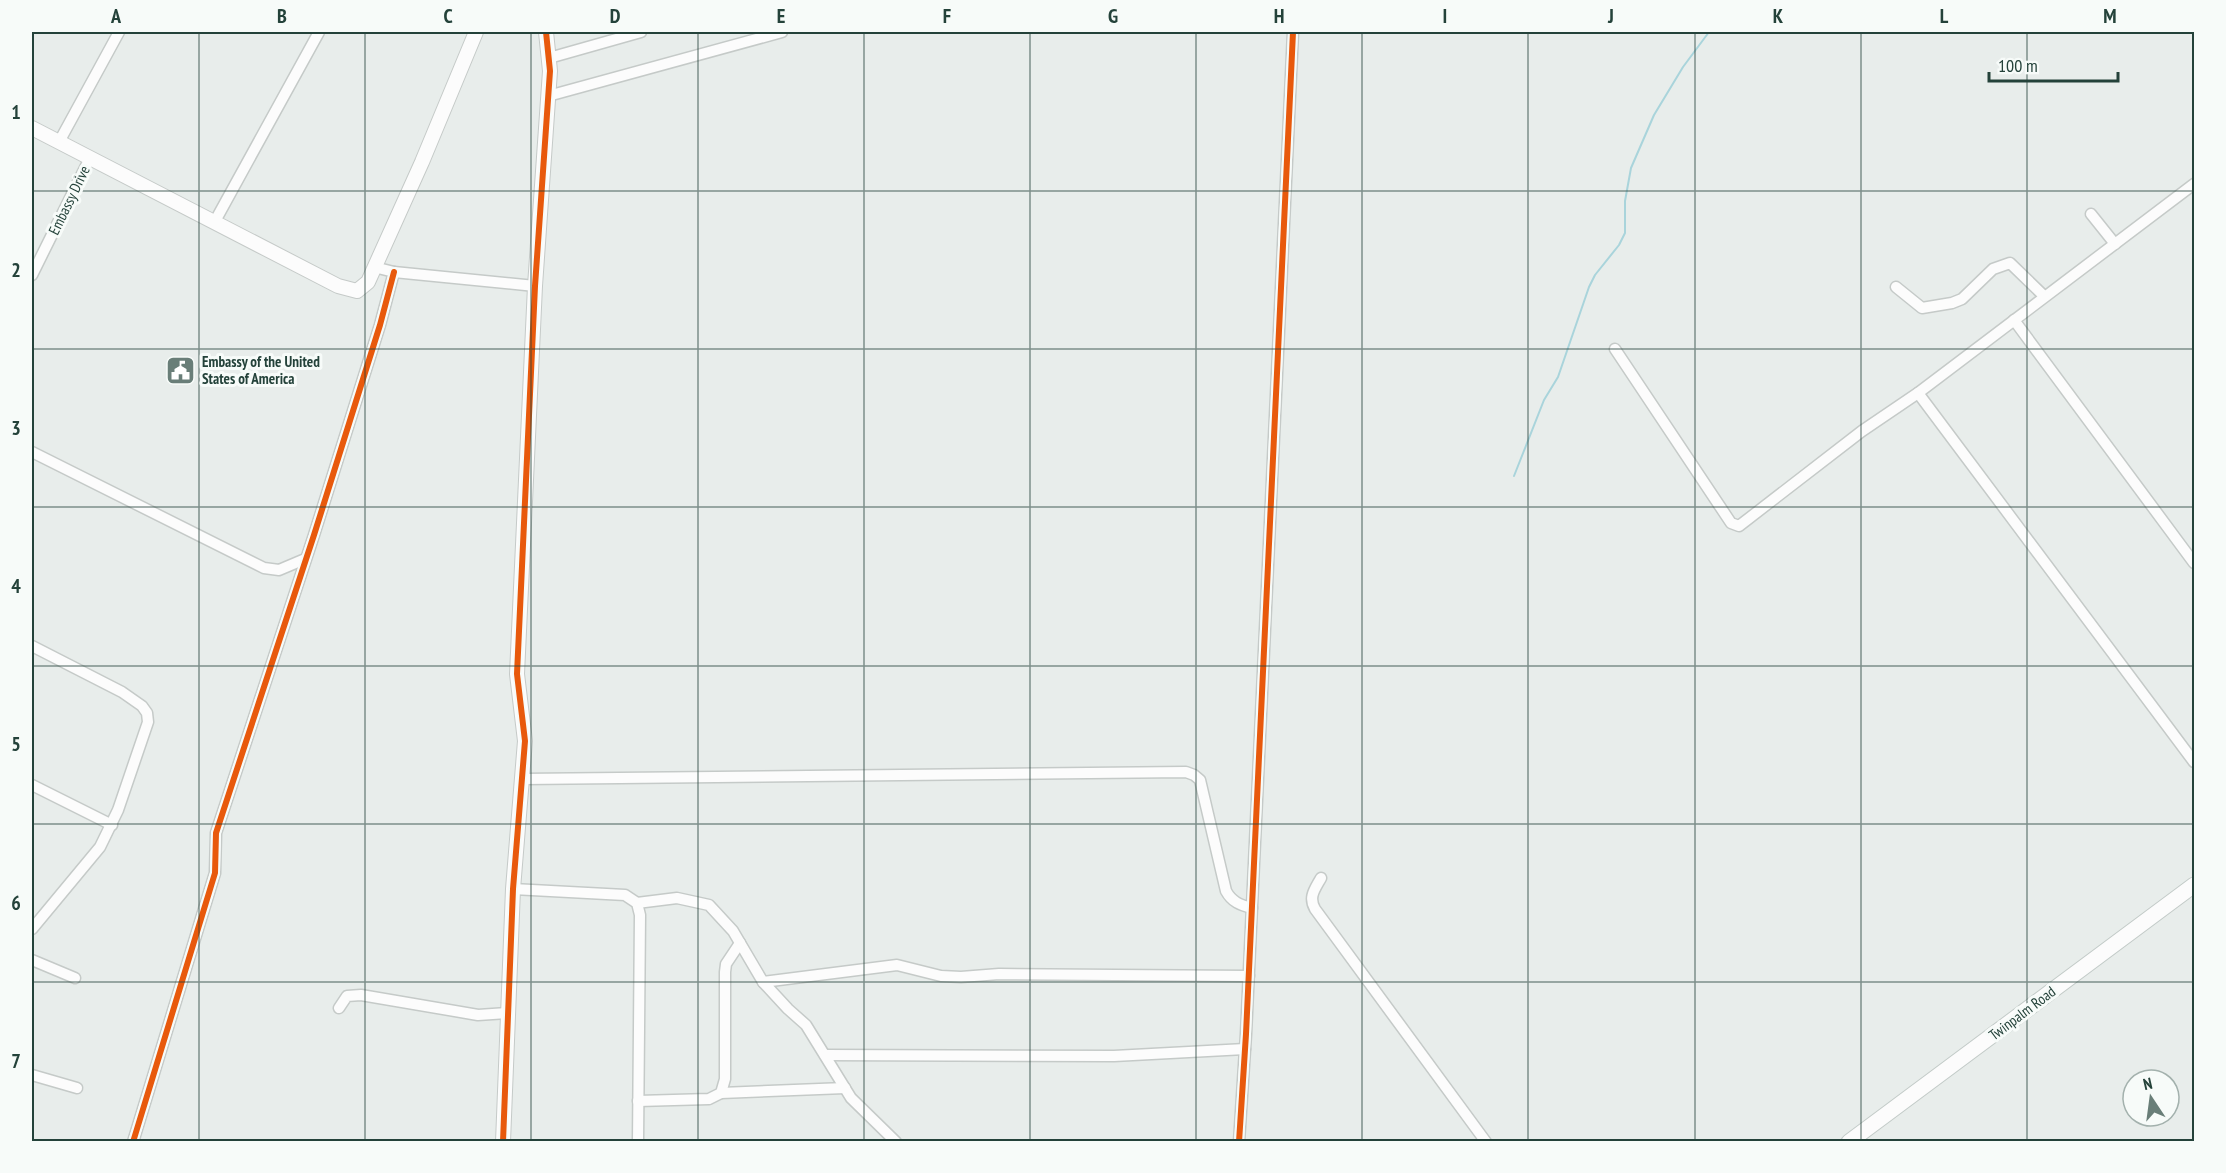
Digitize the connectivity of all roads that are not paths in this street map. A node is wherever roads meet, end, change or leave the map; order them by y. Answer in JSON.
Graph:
{"nodes":[{"id":1,"x":119,"y":32,"type":"edge"},
{"id":2,"x":319,"y":32,"type":"edge"},
{"id":3,"x":476,"y":32,"type":"edge"},
{"id":4,"x":546,"y":32,"type":"edge"},
{"id":5,"x":641,"y":32,"type":"edge"},
{"id":6,"x":782,"y":32,"type":"edge"},
{"id":7,"x":1293,"y":32,"type":"edge"},
{"id":8,"x":549,"y":58,"type":"junction"},
{"id":9,"x":548,"y":96,"type":"junction"},
{"id":10,"x":32,"y":128,"type":"edge"},
{"id":11,"x":58,"y":142,"type":"junction"},
{"id":12,"x":90,"y":158,"type":"junction"},
{"id":13,"x":2194,"y":184,"type":"edge"},
{"id":14,"x":2091,"y":214,"type":"dead end"},
{"id":15,"x":214,"y":223,"type":"junction"},
{"id":16,"x":2115,"y":244,"type":"junction"},
{"id":17,"x":374,"y":267,"type":"junction"},
{"id":18,"x":394,"y":272,"type":"junction"},
{"id":19,"x":32,"y":275,"type":"edge"},
{"id":20,"x":535,"y":286,"type":"junction"},
{"id":21,"x":1896,"y":287,"type":"dead end"},
{"id":22,"x":2044,"y":296,"type":"junction"},
{"id":23,"x":2014,"y":320,"type":"junction"},
{"id":24,"x":1615,"y":349,"type":"dead end"},
{"id":25,"x":1918,"y":393,"type":"junction"},
{"id":26,"x":32,"y":452,"type":"edge"},
{"id":27,"x":305,"y":559,"type":"junction"},
{"id":28,"x":2194,"y":562,"type":"edge"},
{"id":29,"x":32,"y":646,"type":"edge"},
{"id":30,"x":2194,"y":762,"type":"edge"},
{"id":31,"x":523,"y":779,"type":"junction"},
{"id":32,"x":32,"y":785,"type":"edge"},
{"id":33,"x":111,"y":825,"type":"junction"},
{"id":34,"x":1321,"y":878,"type":"dead end"},
{"id":35,"x":2194,"y":885,"type":"edge"},
{"id":36,"x":513,"y":890,"type":"junction"},
{"id":37,"x":637,"y":903,"type":"junction"},
{"id":38,"x":1252,"y":908,"type":"junction"},
{"id":39,"x":32,"y":928,"type":"edge"},
{"id":40,"x":740,"y":943,"type":"junction"},
{"id":41,"x":32,"y":960,"type":"edge"},
{"id":42,"x":1249,"y":976,"type":"junction"},
{"id":43,"x":75,"y":978,"type":"dead end"},
{"id":44,"x":763,"y":982,"type":"junction"},
{"id":45,"x":339,"y":1008,"type":"dead end"},
{"id":46,"x":507,"y":1013,"type":"junction"},
{"id":47,"x":1245,"y":1049,"type":"junction"},
{"id":48,"x":825,"y":1054,"type":"junction"},
{"id":49,"x":32,"y":1075,"type":"edge"},
{"id":50,"x":77,"y":1088,"type":"dead end"},
{"id":51,"x":845,"y":1089,"type":"junction"},
{"id":52,"x":721,"y":1093,"type":"junction"},
{"id":53,"x":638,"y":1101,"type":"junction"},
{"id":54,"x":133,"y":1142,"type":"edge"},
{"id":55,"x":503,"y":1142,"type":"edge"},
{"id":56,"x":638,"y":1142,"type":"edge"},
{"id":57,"x":896,"y":1142,"type":"edge"},
{"id":58,"x":1239,"y":1142,"type":"edge"},
{"id":59,"x":1486,"y":1142,"type":"edge"},
{"id":60,"x":1849,"y":1142,"type":"edge"}],
"edges":[{"from":1,"to":11,"type":"street"},
{"from":2,"to":15,"type":"street"},
{"from":3,"to":17,"type":"street"},
{"from":4,"to":8,"type":"street"},
{"from":5,"to":8,"type":"street"},
{"from":6,"to":9,"type":"street"},
{"from":7,"to":38,"type":"street"},
{"from":8,"to":9,"type":"street"},
{"from":9,"to":20,"type":"street"},
{"from":10,"to":11,"type":"street"},
{"from":11,"to":12,"type":"street"},
{"from":12,"to":15,"type":"street"},
{"from":12,"to":19,"type":"street","name":"Embassy Drive"},
{"from":13,"to":16,"type":"street"},
{"from":14,"to":16,"type":"street"},
{"from":15,"to":17,"type":"street"},
{"from":16,"to":22,"type":"street"},
{"from":17,"to":18,"type":"street"},
{"from":18,"to":20,"type":"street"},
{"from":18,"to":27,"type":"street"},
{"from":20,"to":31,"type":"street"},
{"from":21,"to":22,"type":"street"},
{"from":22,"to":23,"type":"street"},
{"from":23,"to":25,"type":"street"},
{"from":23,"to":28,"type":"street"},
{"from":24,"to":25,"type":"street"},
{"from":25,"to":30,"type":"street"},
{"from":26,"to":27,"type":"street"},
{"from":27,"to":54,"type":"street"},
{"from":29,"to":33,"type":"street"},
{"from":31,"to":36,"type":"street"},
{"from":31,"to":38,"type":"street"},
{"from":32,"to":33,"type":"street"},
{"from":33,"to":39,"type":"street"},
{"from":34,"to":59,"type":"street"},
{"from":35,"to":60,"type":"main road","name":"Twinpalm Road"},
{"from":36,"to":37,"type":"street"},
{"from":36,"to":46,"type":"street"},
{"from":37,"to":40,"type":"street"},
{"from":37,"to":53,"type":"street"},
{"from":38,"to":42,"type":"street"},
{"from":40,"to":44,"type":"street"},
{"from":40,"to":52,"type":"street"},
{"from":41,"to":43,"type":"street"},
{"from":42,"to":44,"type":"street"},
{"from":42,"to":47,"type":"street"},
{"from":44,"to":48,"type":"street"},
{"from":45,"to":46,"type":"street"},
{"from":46,"to":55,"type":"street"},
{"from":47,"to":48,"type":"street"},
{"from":47,"to":58,"type":"street"},
{"from":48,"to":51,"type":"street"},
{"from":49,"to":50,"type":"street"},
{"from":51,"to":52,"type":"street"},
{"from":51,"to":57,"type":"street"},
{"from":52,"to":53,"type":"street"},
{"from":53,"to":56,"type":"street"}]}
